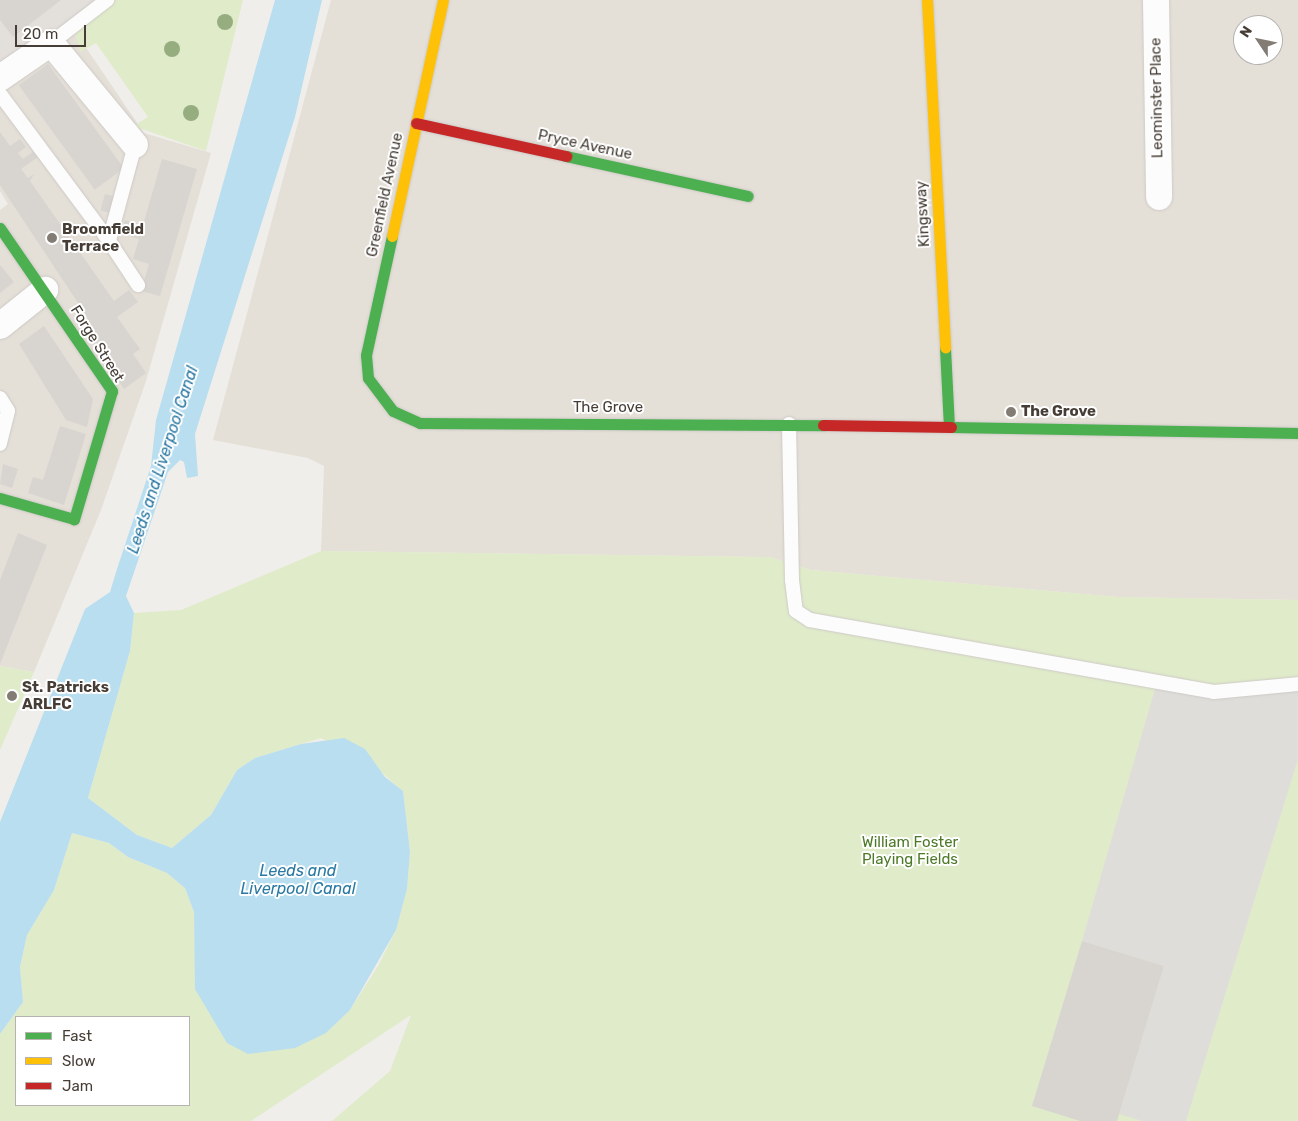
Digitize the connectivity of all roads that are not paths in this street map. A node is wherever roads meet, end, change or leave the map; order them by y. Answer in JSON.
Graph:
{"nodes":[{"id":1,"x":108,"y":0,"type":"edge"},
{"id":2,"x":443,"y":0,"type":"edge"},
{"id":3,"x":927,"y":0,"type":"edge"},
{"id":4,"x":1156,"y":0,"type":"edge"},
{"id":5,"x":51,"y":43,"type":"junction"},
{"id":6,"x":0,"y":78,"type":"edge"},
{"id":7,"x":0,"y":94,"type":"edge"},
{"id":8,"x":416,"y":124,"type":"junction"},
{"id":9,"x":135,"y":146,"type":"joint"},
{"id":10,"x":748,"y":196,"type":"dead end"},
{"id":11,"x":1159,"y":197,"type":"dead end"},
{"id":12,"x":0,"y":228,"type":"edge"},
{"id":13,"x":108,"y":241,"type":"junction"},
{"id":14,"x":138,"y":285,"type":"dead end"},
{"id":15,"x":45,"y":290,"type":"junction"},
{"id":16,"x":0,"y":326,"type":"edge"},
{"id":17,"x":377,"y":395,"type":"joint"},
{"id":18,"x":0,"y":398,"type":"edge"},
{"id":19,"x":4,"y":412,"type":"edge"},
{"id":20,"x":789,"y":424,"type":"junction"},
{"id":21,"x":949,"y":426,"type":"junction"},
{"id":22,"x":1298,"y":434,"type":"edge"},
{"id":23,"x":0,"y":444,"type":"edge"},
{"id":24,"x":0,"y":498,"type":"edge"},
{"id":25,"x":1298,"y":684,"type":"edge"}],
"edges":[{"from":1,"to":5,"type":"lane"},
{"from":2,"to":8,"type":"street","name":"Greenfield Avenue"},
{"from":3,"to":21,"type":"street","name":"Kingsway"},
{"from":4,"to":11,"type":"street","name":"Leominster Place"},
{"from":5,"to":6,"type":"street"},
{"from":5,"to":9,"type":"street"},
{"from":7,"to":13,"type":"lane"},
{"from":8,"to":10,"type":"street","name":"Pryce Avenue"},
{"from":8,"to":17,"type":"street","name":"Greenfield Avenue"},
{"from":9,"to":13,"type":"lane"},
{"from":12,"to":15,"type":"street","name":"Forge Street"},
{"from":13,"to":14,"type":"lane"},
{"from":15,"to":16,"type":"street"},
{"from":15,"to":24,"type":"street","name":"Forge Street"},
{"from":17,"to":20,"type":"street","name":"The Grove"},
{"from":18,"to":19,"type":"lane"},
{"from":19,"to":23,"type":"lane"},
{"from":20,"to":21,"type":"street","name":"The Grove"},
{"from":20,"to":25,"type":"lane"},
{"from":21,"to":22,"type":"street","name":"The Grove"}]}
